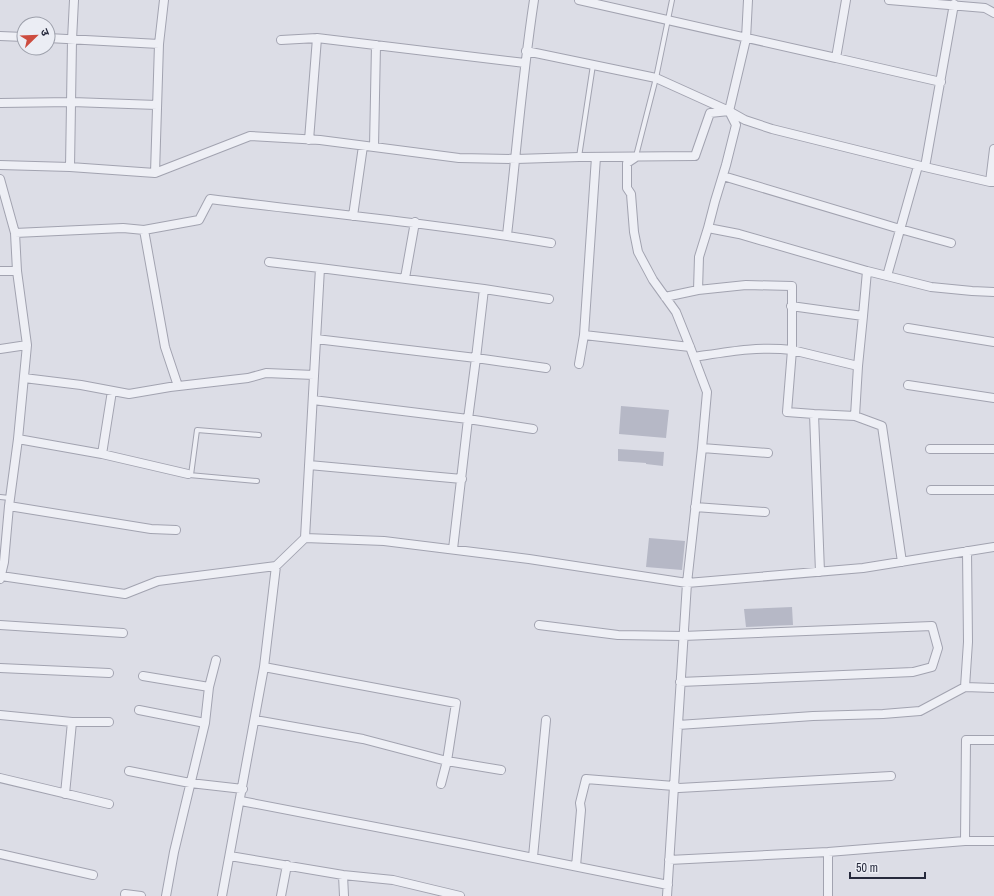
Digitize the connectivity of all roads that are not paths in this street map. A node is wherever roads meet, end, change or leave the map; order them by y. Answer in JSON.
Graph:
{"nodes":[{"id":1,"x":74,"y":0,"type":"edge"},
{"id":2,"x":164,"y":0,"type":"edge"},
{"id":3,"x":534,"y":0,"type":"edge"},
{"id":4,"x":579,"y":0,"type":"edge"},
{"id":5,"x":672,"y":0,"type":"edge"},
{"id":6,"x":748,"y":0,"type":"edge"},
{"id":7,"x":846,"y":0,"type":"edge"},
{"id":8,"x":888,"y":0,"type":"edge"},
{"id":9,"x":903,"y":0,"type":"edge"},
{"id":10,"x":954,"y":4,"type":"junction"},
{"id":11,"x":994,"y":13,"type":"edge"},
{"id":12,"x":668,"y":21,"type":"junction"},
{"id":13,"x":0,"y":36,"type":"edge"},
{"id":14,"x":16,"y":37,"type":"edge"},
{"id":15,"x":317,"y":38,"type":"junction"},
{"id":16,"x":56,"y":39,"type":"edge"},
{"id":17,"x":746,"y":39,"type":"junction"},
{"id":18,"x":72,"y":40,"type":"junction"},
{"id":19,"x":281,"y":40,"type":"dead end"},
{"id":20,"x":159,"y":44,"type":"junction"},
{"id":21,"x":376,"y":45,"type":"junction"},
{"id":22,"x":526,"y":51,"type":"junction"},
{"id":23,"x":836,"y":58,"type":"junction"},
{"id":24,"x":525,"y":63,"type":"junction"},
{"id":25,"x":593,"y":65,"type":"junction"},
{"id":26,"x":656,"y":78,"type":"junction"},
{"id":27,"x":940,"y":82,"type":"junction"},
{"id":28,"x":72,"y":102,"type":"junction"},
{"id":29,"x":0,"y":103,"type":"edge"},
{"id":30,"x":157,"y":105,"type":"junction"},
{"id":31,"x":730,"y":111,"type":"junction"},
{"id":32,"x":309,"y":140,"type":"junction"},
{"id":33,"x":363,"y":146,"type":"junction"},
{"id":34,"x":374,"y":147,"type":"junction"},
{"id":35,"x":994,"y":149,"type":"edge"},
{"id":36,"x":636,"y":156,"type":"junction"},
{"id":37,"x":579,"y":157,"type":"junction"},
{"id":38,"x":596,"y":157,"type":"junction"},
{"id":39,"x":516,"y":159,"type":"junction"},
{"id":40,"x":0,"y":165,"type":"edge"},
{"id":41,"x":70,"y":167,"type":"junction"},
{"id":42,"x":921,"y":167,"type":"junction"},
{"id":43,"x":155,"y":173,"type":"junction"},
{"id":44,"x":723,"y":176,"type":"junction"},
{"id":45,"x":0,"y":179,"type":"edge"},
{"id":46,"x":992,"y":182,"type":"edge"},
{"id":47,"x":353,"y":216,"type":"junction"},
{"id":48,"x":415,"y":222,"type":"junction"},
{"id":49,"x":708,"y":228,"type":"junction"},
{"id":50,"x":900,"y":229,"type":"junction"},
{"id":51,"x":144,"y":230,"type":"junction"},
{"id":52,"x":15,"y":233,"type":"junction"},
{"id":53,"x":507,"y":235,"type":"junction"},
{"id":54,"x":551,"y":243,"type":"dead end"},
{"id":55,"x":951,"y":243,"type":"dead end"},
{"id":56,"x":269,"y":262,"type":"dead end"},
{"id":57,"x":320,"y":268,"type":"junction"},
{"id":58,"x":0,"y":271,"type":"edge"},
{"id":59,"x":17,"y":271,"type":"junction"},
{"id":60,"x":866,"y":271,"type":"junction"},
{"id":61,"x":888,"y":276,"type":"junction"},
{"id":62,"x":405,"y":278,"type":"junction"},
{"id":63,"x":484,"y":289,"type":"junction"},
{"id":64,"x":698,"y":290,"type":"junction"},
{"id":65,"x":994,"y":292,"type":"edge"},
{"id":66,"x":665,"y":297,"type":"junction"},
{"id":67,"x":549,"y":299,"type":"dead end"},
{"id":68,"x":791,"y":306,"type":"junction"},
{"id":69,"x":863,"y":316,"type":"junction"},
{"id":70,"x":908,"y":328,"type":"dead end"},
{"id":71,"x":584,"y":335,"type":"junction"},
{"id":72,"x":316,"y":339,"type":"junction"},
{"id":73,"x":994,"y":342,"type":"edge"},
{"id":74,"x":27,"y":345,"type":"junction"},
{"id":75,"x":690,"y":346,"type":"junction"},
{"id":76,"x":0,"y":349,"type":"edge"},
{"id":77,"x":792,"y":350,"type":"junction"},
{"id":78,"x":694,"y":357,"type":"junction"},
{"id":79,"x":476,"y":358,"type":"junction"},
{"id":80,"x":580,"y":364,"type":"dead end"},
{"id":81,"x":858,"y":366,"type":"junction"},
{"id":82,"x":546,"y":368,"type":"dead end"},
{"id":83,"x":314,"y":375,"type":"junction"},
{"id":84,"x":24,"y":378,"type":"junction"},
{"id":85,"x":908,"y":385,"type":"dead end"},
{"id":86,"x":178,"y":386,"type":"junction"},
{"id":87,"x":112,"y":391,"type":"junction"},
{"id":88,"x":994,"y":398,"type":"edge"},
{"id":89,"x":313,"y":400,"type":"junction"},
{"id":90,"x":814,"y":414,"type":"junction"},
{"id":91,"x":855,"y":416,"type":"junction"},
{"id":92,"x":468,"y":419,"type":"junction"},
{"id":93,"x":532,"y":429,"type":"dead end"},
{"id":94,"x":258,"y":435,"type":"dead end"},
{"id":95,"x":18,"y":439,"type":"junction"},
{"id":96,"x":702,"y":448,"type":"junction"},
{"id":97,"x":994,"y":449,"type":"edge"},
{"id":98,"x":930,"y":450,"type":"dead end"},
{"id":99,"x":768,"y":453,"type":"dead end"},
{"id":100,"x":102,"y":454,"type":"junction"},
{"id":101,"x":309,"y":465,"type":"junction"},
{"id":102,"x":190,"y":475,"type":"junction"},
{"id":103,"x":462,"y":479,"type":"junction"},
{"id":104,"x":257,"y":481,"type":"dead end"},
{"id":105,"x":931,"y":490,"type":"dead end"},
{"id":106,"x":994,"y":490,"type":"edge"},
{"id":107,"x":0,"y":497,"type":"edge"},
{"id":108,"x":10,"y":502,"type":"junction"},
{"id":109,"x":696,"y":507,"type":"junction"},
{"id":110,"x":765,"y":512,"type":"dead end"},
{"id":111,"x":176,"y":530,"type":"dead end"},
{"id":112,"x":305,"y":538,"type":"junction"},
{"id":113,"x":994,"y":547,"type":"edge"},
{"id":114,"x":453,"y":549,"type":"junction"},
{"id":115,"x":967,"y":551,"type":"junction"},
{"id":116,"x":902,"y":562,"type":"junction"},
{"id":117,"x":276,"y":566,"type":"junction"},
{"id":118,"x":820,"y":572,"type":"junction"},
{"id":119,"x":0,"y":578,"type":"edge"},
{"id":120,"x":687,"y":583,"type":"junction"},
{"id":121,"x":539,"y":624,"type":"dead end"},
{"id":122,"x":0,"y":625,"type":"edge"},
{"id":123,"x":123,"y":633,"type":"dead end"},
{"id":124,"x":683,"y":636,"type":"junction"},
{"id":125,"x":216,"y":660,"type":"dead end"},
{"id":126,"x":264,"y":666,"type":"junction"},
{"id":127,"x":0,"y":668,"type":"edge"},
{"id":128,"x":109,"y":673,"type":"dead end"},
{"id":129,"x":143,"y":676,"type":"dead end"},
{"id":130,"x":680,"y":682,"type":"junction"},
{"id":131,"x":209,"y":687,"type":"junction"},
{"id":132,"x":965,"y":687,"type":"junction"},
{"id":133,"x":994,"y":688,"type":"edge"},
{"id":134,"x":139,"y":710,"type":"dead end"},
{"id":135,"x":0,"y":715,"type":"edge"},
{"id":136,"x":255,"y":720,"type":"junction"},
{"id":137,"x":546,"y":720,"type":"dead end"},
{"id":138,"x":72,"y":722,"type":"junction"},
{"id":139,"x":110,"y":722,"type":"dead end"},
{"id":140,"x":205,"y":723,"type":"junction"},
{"id":141,"x":678,"y":725,"type":"junction"},
{"id":142,"x":994,"y":740,"type":"edge"},
{"id":143,"x":447,"y":761,"type":"junction"},
{"id":144,"x":501,"y":770,"type":"dead end"},
{"id":145,"x":129,"y":771,"type":"dead end"},
{"id":146,"x":891,"y":776,"type":"dead end"},
{"id":147,"x":0,"y":778,"type":"edge"},
{"id":148,"x":190,"y":783,"type":"junction"},
{"id":149,"x":441,"y":784,"type":"dead end"},
{"id":150,"x":674,"y":786,"type":"junction"},
{"id":151,"x":243,"y":789,"type":"junction"},
{"id":152,"x":65,"y":794,"type":"junction"},
{"id":153,"x":240,"y":801,"type":"junction"},
{"id":154,"x":109,"y":804,"type":"dead end"},
{"id":155,"x":965,"y":841,"type":"junction"},
{"id":156,"x":994,"y":841,"type":"edge"},
{"id":157,"x":828,"y":852,"type":"junction"},
{"id":158,"x":0,"y":854,"type":"edge"},
{"id":159,"x":230,"y":856,"type":"junction"},
{"id":160,"x":533,"y":857,"type":"junction"},
{"id":161,"x":669,"y":860,"type":"junction"},
{"id":162,"x":287,"y":865,"type":"junction"},
{"id":163,"x":576,"y":866,"type":"junction"},
{"id":164,"x":93,"y":875,"type":"dead end"},
{"id":165,"x":343,"y":875,"type":"junction"},
{"id":166,"x":668,"y":885,"type":"junction"},
{"id":167,"x":125,"y":894,"type":"dead end"},
{"id":168,"x":141,"y":896,"type":"edge"},
{"id":169,"x":166,"y":896,"type":"edge"},
{"id":170,"x":222,"y":896,"type":"edge"},
{"id":171,"x":281,"y":896,"type":"edge"},
{"id":172,"x":344,"y":896,"type":"edge"},
{"id":173,"x":460,"y":896,"type":"edge"},
{"id":174,"x":667,"y":896,"type":"edge"},
{"id":175,"x":828,"y":896,"type":"edge"}],
"edges":[{"from":1,"to":18,"type":"street"},
{"from":2,"to":20,"type":"street"},
{"from":3,"to":22,"type":"street"},
{"from":4,"to":12,"type":"street"},
{"from":5,"to":12,"type":"lane"},
{"from":6,"to":17,"type":"street"},
{"from":7,"to":23,"type":"street"},
{"from":8,"to":9,"type":"street"},
{"from":9,"to":10,"type":"street"},
{"from":10,"to":11,"type":"street"},
{"from":10,"to":27,"type":"street"},
{"from":12,"to":17,"type":"street"},
{"from":12,"to":26,"type":"lane"},
{"from":13,"to":14,"type":"street"},
{"from":15,"to":19,"type":"street"},
{"from":15,"to":21,"type":"street"},
{"from":15,"to":32,"type":"street"},
{"from":16,"to":18,"type":"street"},
{"from":17,"to":23,"type":"street"},
{"from":17,"to":31,"type":"street"},
{"from":18,"to":20,"type":"street"},
{"from":18,"to":28,"type":"street"},
{"from":20,"to":30,"type":"street"},
{"from":21,"to":24,"type":"street"},
{"from":21,"to":34,"type":"street"},
{"from":22,"to":24,"type":"street"},
{"from":22,"to":25,"type":"street"},
{"from":23,"to":27,"type":"street"},
{"from":24,"to":39,"type":"street"},
{"from":25,"to":26,"type":"street"},
{"from":25,"to":37,"type":"lane"},
{"from":26,"to":31,"type":"street"},
{"from":26,"to":36,"type":"lane"},
{"from":27,"to":42,"type":"street"},
{"from":28,"to":29,"type":"street"},
{"from":28,"to":30,"type":"street"},
{"from":28,"to":41,"type":"street"},
{"from":30,"to":43,"type":"street"},
{"from":31,"to":36,"type":"street"},
{"from":31,"to":42,"type":"street"},
{"from":31,"to":44,"type":"street"},
{"from":32,"to":33,"type":"street"},
{"from":32,"to":43,"type":"street"},
{"from":33,"to":34,"type":"street"},
{"from":33,"to":47,"type":"street"},
{"from":34,"to":39,"type":"street"},
{"from":35,"to":46,"type":"street"},
{"from":36,"to":38,"type":"street"},
{"from":36,"to":66,"type":"street"},
{"from":37,"to":38,"type":"street"},
{"from":37,"to":39,"type":"street"},
{"from":38,"to":71,"type":"street"},
{"from":39,"to":53,"type":"street"},
{"from":40,"to":41,"type":"street"},
{"from":41,"to":43,"type":"street"},
{"from":42,"to":46,"type":"street"},
{"from":42,"to":50,"type":"street"},
{"from":44,"to":49,"type":"street"},
{"from":44,"to":50,"type":"street"},
{"from":45,"to":52,"type":"street"},
{"from":47,"to":48,"type":"street"},
{"from":47,"to":51,"type":"street"},
{"from":48,"to":53,"type":"street"},
{"from":48,"to":62,"type":"street"},
{"from":49,"to":60,"type":"street"},
{"from":49,"to":64,"type":"street"},
{"from":50,"to":55,"type":"street"},
{"from":50,"to":61,"type":"street"},
{"from":51,"to":52,"type":"street"},
{"from":51,"to":86,"type":"street"},
{"from":52,"to":59,"type":"street"},
{"from":53,"to":54,"type":"street"},
{"from":56,"to":57,"type":"street"},
{"from":57,"to":62,"type":"street"},
{"from":57,"to":72,"type":"street"},
{"from":58,"to":59,"type":"street"},
{"from":59,"to":74,"type":"street"},
{"from":60,"to":61,"type":"street"},
{"from":60,"to":69,"type":"street"},
{"from":61,"to":65,"type":"street"},
{"from":62,"to":63,"type":"street"},
{"from":63,"to":67,"type":"street"},
{"from":63,"to":79,"type":"street"},
{"from":64,"to":66,"type":"street"},
{"from":64,"to":68,"type":"street"},
{"from":66,"to":75,"type":"street"},
{"from":68,"to":69,"type":"street"},
{"from":68,"to":77,"type":"street"},
{"from":69,"to":81,"type":"street"},
{"from":70,"to":73,"type":"street"},
{"from":71,"to":75,"type":"street"},
{"from":71,"to":80,"type":"street"},
{"from":72,"to":79,"type":"street"},
{"from":72,"to":83,"type":"street"},
{"from":74,"to":76,"type":"street"},
{"from":74,"to":84,"type":"street"},
{"from":75,"to":78,"type":"street"},
{"from":77,"to":78,"type":"street"},
{"from":77,"to":81,"type":"street"},
{"from":77,"to":90,"type":"street"},
{"from":78,"to":96,"type":"street"},
{"from":79,"to":82,"type":"street"},
{"from":79,"to":92,"type":"street"},
{"from":81,"to":91,"type":"street"},
{"from":83,"to":86,"type":"street"},
{"from":83,"to":89,"type":"street"},
{"from":84,"to":87,"type":"street"},
{"from":84,"to":95,"type":"street"},
{"from":85,"to":88,"type":"street"},
{"from":86,"to":87,"type":"street"},
{"from":87,"to":100,"type":"street"},
{"from":89,"to":92,"type":"street"},
{"from":89,"to":101,"type":"street"},
{"from":90,"to":91,"type":"street"},
{"from":90,"to":118,"type":"street"},
{"from":91,"to":116,"type":"street"},
{"from":92,"to":93,"type":"street"},
{"from":92,"to":103,"type":"street"},
{"from":94,"to":102,"type":"lane"},
{"from":95,"to":100,"type":"street"},
{"from":95,"to":108,"type":"street"},
{"from":96,"to":99,"type":"street"},
{"from":96,"to":109,"type":"street"},
{"from":97,"to":98,"type":"street"},
{"from":100,"to":102,"type":"street"},
{"from":101,"to":103,"type":"street"},
{"from":101,"to":112,"type":"street"},
{"from":102,"to":104,"type":"lane"},
{"from":103,"to":114,"type":"street"},
{"from":105,"to":106,"type":"street"},
{"from":107,"to":108,"type":"lane"},
{"from":108,"to":111,"type":"street"},
{"from":108,"to":119,"type":"street"},
{"from":109,"to":110,"type":"street"},
{"from":109,"to":120,"type":"street"},
{"from":112,"to":114,"type":"street"},
{"from":112,"to":117,"type":"street"},
{"from":113,"to":115,"type":"street"},
{"from":114,"to":120,"type":"street"},
{"from":115,"to":116,"type":"street"},
{"from":115,"to":132,"type":"street"},
{"from":116,"to":118,"type":"street"},
{"from":117,"to":119,"type":"street"},
{"from":117,"to":126,"type":"street"},
{"from":118,"to":120,"type":"street"},
{"from":120,"to":124,"type":"street"},
{"from":121,"to":124,"type":"street"},
{"from":122,"to":123,"type":"street"},
{"from":124,"to":130,"type":"street"},
{"from":124,"to":130,"type":"street"},
{"from":125,"to":131,"type":"street"},
{"from":126,"to":136,"type":"street"},
{"from":126,"to":143,"type":"street"},
{"from":127,"to":128,"type":"street"},
{"from":129,"to":131,"type":"street"},
{"from":130,"to":141,"type":"street"},
{"from":131,"to":140,"type":"street"},
{"from":132,"to":133,"type":"street"},
{"from":132,"to":141,"type":"street"},
{"from":134,"to":140,"type":"street"},
{"from":135,"to":138,"type":"street"},
{"from":136,"to":143,"type":"street"},
{"from":136,"to":151,"type":"street"},
{"from":137,"to":160,"type":"street"},
{"from":138,"to":139,"type":"street"},
{"from":138,"to":152,"type":"street"},
{"from":140,"to":148,"type":"street"},
{"from":141,"to":150,"type":"street"},
{"from":142,"to":155,"type":"street"},
{"from":143,"to":144,"type":"street"},
{"from":143,"to":149,"type":"street"},
{"from":145,"to":148,"type":"street"},
{"from":146,"to":150,"type":"street"},
{"from":147,"to":152,"type":"street"},
{"from":148,"to":151,"type":"street"},
{"from":148,"to":169,"type":"street"},
{"from":150,"to":161,"type":"street"},
{"from":150,"to":163,"type":"street"},
{"from":151,"to":153,"type":"street"},
{"from":152,"to":154,"type":"street"},
{"from":153,"to":159,"type":"street"},
{"from":153,"to":160,"type":"street"},
{"from":155,"to":156,"type":"street"},
{"from":155,"to":157,"type":"street"},
{"from":157,"to":161,"type":"street"},
{"from":157,"to":175,"type":"street"},
{"from":158,"to":164,"type":"street"},
{"from":159,"to":162,"type":"street"},
{"from":159,"to":170,"type":"street"},
{"from":160,"to":163,"type":"street"},
{"from":161,"to":166,"type":"street"},
{"from":162,"to":165,"type":"street"},
{"from":162,"to":171,"type":"street"},
{"from":163,"to":166,"type":"street"},
{"from":165,"to":172,"type":"street"},
{"from":165,"to":173,"type":"street"},
{"from":166,"to":174,"type":"street"},
{"from":167,"to":168,"type":"street"}]}
